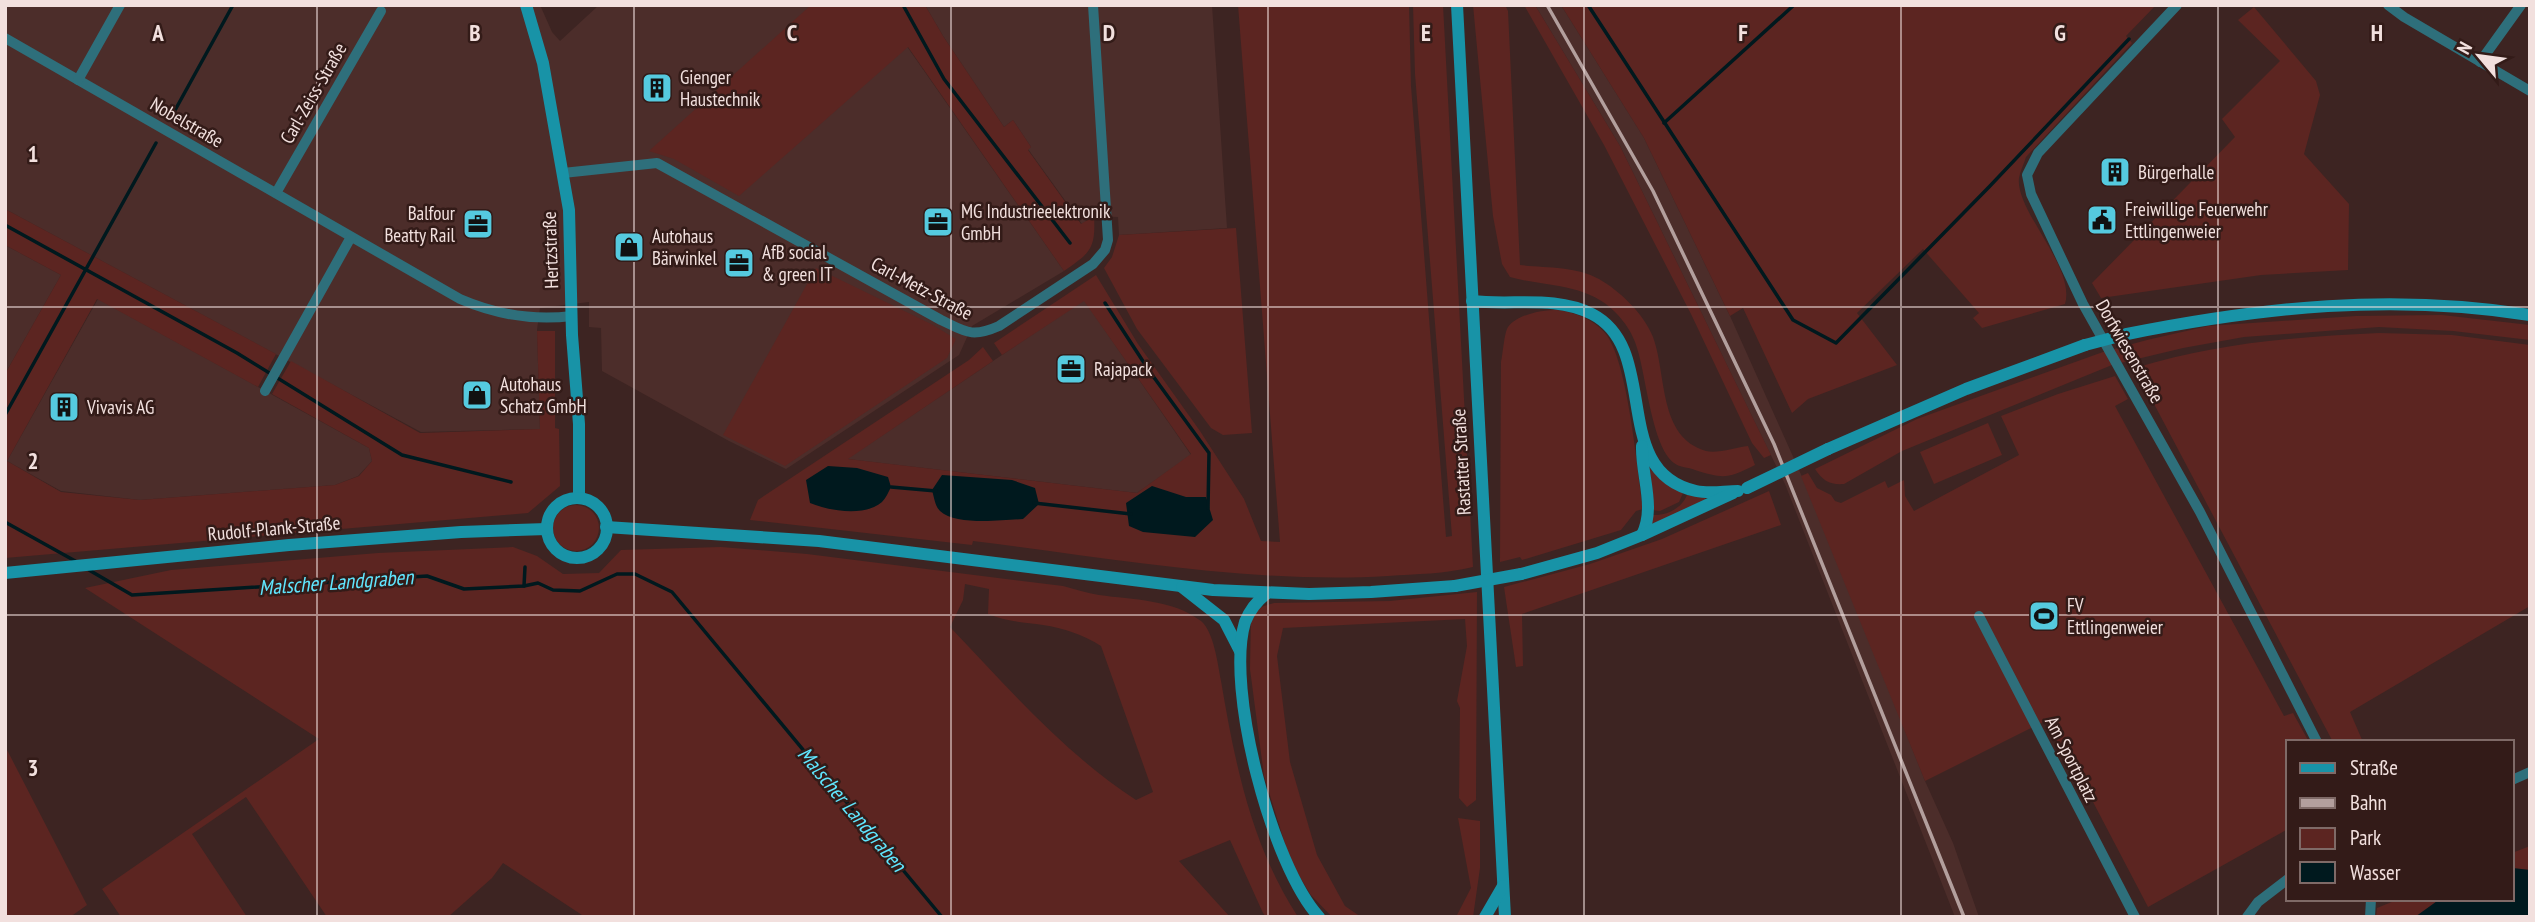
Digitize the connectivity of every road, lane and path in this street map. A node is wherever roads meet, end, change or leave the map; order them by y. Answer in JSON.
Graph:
{"nodes":[{"id":1,"x":120,"y":5,"type":"edge"},
{"id":2,"x":526,"y":5,"type":"edge"},
{"id":3,"x":1093,"y":5,"type":"edge"},
{"id":4,"x":1457,"y":5,"type":"edge"},
{"id":5,"x":2177,"y":5,"type":"edge"},
{"id":6,"x":2388,"y":5,"type":"edge"},
{"id":7,"x":2521,"y":5,"type":"edge"},
{"id":8,"x":381,"y":11,"type":"dead end"},
{"id":9,"x":5,"y":38,"type":"edge"},
{"id":10,"x":2480,"y":62,"type":"junction"},
{"id":11,"x":78,"y":80,"type":"junction"},
{"id":12,"x":2530,"y":92,"type":"edge"},
{"id":13,"x":564,"y":173,"type":"junction"},
{"id":14,"x":276,"y":193,"type":"junction"},
{"id":15,"x":351,"y":237,"type":"junction"},
{"id":16,"x":1472,"y":301,"type":"junction"},
{"id":17,"x":2530,"y":315,"type":"edge"},
{"id":18,"x":572,"y":316,"type":"junction"},
{"id":19,"x":265,"y":391,"type":"dead end"},
{"id":20,"x":1642,"y":433,"type":"junction"},
{"id":21,"x":1743,"y":490,"type":"junction"},
{"id":22,"x":579,"y":498,"type":"junction"},
{"id":23,"x":606,"y":527,"type":"junction"},
{"id":24,"x":547,"y":529,"type":"junction"},
{"id":25,"x":1642,"y":535,"type":"junction"},
{"id":26,"x":5,"y":573,"type":"edge"},
{"id":27,"x":1182,"y":587,"type":"junction"},
{"id":28,"x":1267,"y":593,"type":"junction"},
{"id":29,"x":1979,"y":616,"type":"dead end"},
{"id":30,"x":1240,"y":652,"type":"junction"},
{"id":31,"x":2316,"y":740,"type":"edge"},
{"id":32,"x":2530,"y":772,"type":"edge"},
{"id":33,"x":2514,"y":779,"type":"edge"},
{"id":34,"x":2286,"y":881,"type":"edge"},
{"id":35,"x":1503,"y":886,"type":"junction"},
{"id":36,"x":1319,"y":917,"type":"edge"},
{"id":37,"x":1485,"y":917,"type":"edge"},
{"id":38,"x":1505,"y":917,"type":"edge"},
{"id":39,"x":2135,"y":917,"type":"edge"},
{"id":40,"x":2247,"y":917,"type":"edge"}],
"edges":[{"from":1,"to":11,"type":"street"},
{"from":2,"to":13,"type":"main road","name":"Hertzstraße"},
{"from":3,"to":13,"type":"street","name":"Carl-Metz-Straße"},
{"from":4,"to":16,"type":"main road","name":"Rastatter Straße"},
{"from":5,"to":31,"type":"street","name":"Dorfwiesenstraße"},
{"from":6,"to":10,"type":"street"},
{"from":7,"to":10,"type":"street"},
{"from":8,"to":14,"type":"street","name":"Carl-Zeiss-Straße"},
{"from":9,"to":11,"type":"street","name":"Nobelstraße"},
{"from":10,"to":12,"type":"street"},
{"from":11,"to":14,"type":"street","name":"Nobelstraße"},
{"from":13,"to":18,"type":"main road","name":"Hertzstraße"},
{"from":14,"to":15,"type":"street","name":"Nobelstraße"},
{"from":15,"to":18,"type":"street","name":"Nobelstraße"},
{"from":15,"to":19,"type":"street"},
{"from":16,"to":20,"type":"main road"},
{"from":16,"to":35,"type":"main road","name":"Rastatter Straße"},
{"from":17,"to":21,"type":"main road","bridge":true},
{"from":18,"to":22,"type":"main road","name":"Hertzstraße"},
{"from":20,"to":21,"type":"main road"},
{"from":20,"to":25,"type":"main road"},
{"from":21,"to":25,"type":"main road"},
{"from":22,"to":23,"type":"main road"},
{"from":22,"to":24,"type":"main road"},
{"from":23,"to":24,"type":"main road"},
{"from":23,"to":27,"type":"main road"},
{"from":24,"to":26,"type":"main road","name":"Rudolf-Plank-Straße"},
{"from":25,"to":28,"type":"main road","bridge":true},
{"from":27,"to":28,"type":"main road"},
{"from":27,"to":30,"type":"main road"},
{"from":28,"to":30,"type":"main road"},
{"from":29,"to":39,"type":"street","name":"Am Sportplatz"},
{"from":30,"to":36,"type":"main road"},
{"from":32,"to":33,"type":"street"},
{"from":34,"to":40,"type":"street"},
{"from":35,"to":37,"type":"main road"},
{"from":35,"to":38,"type":"main road","name":"Rastatter Straße"}]}
